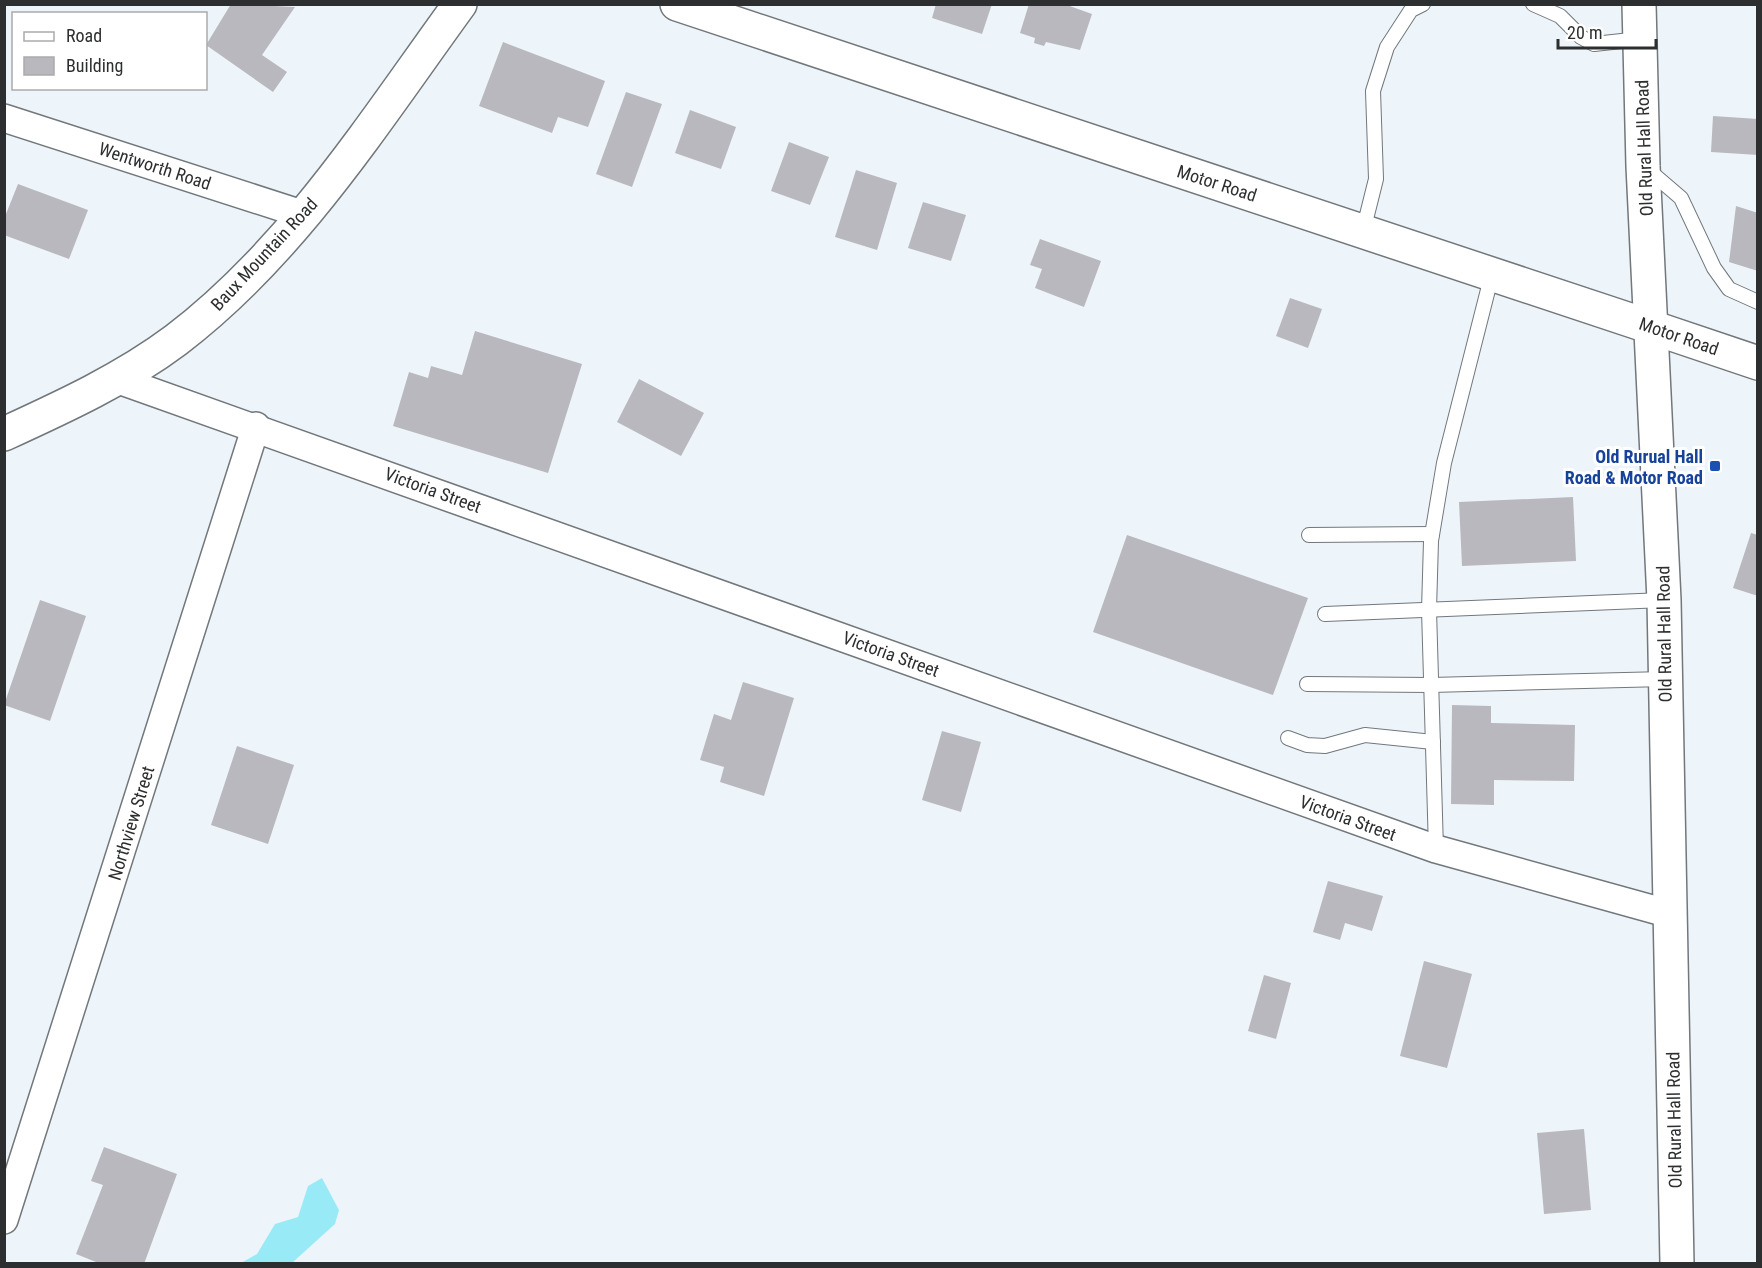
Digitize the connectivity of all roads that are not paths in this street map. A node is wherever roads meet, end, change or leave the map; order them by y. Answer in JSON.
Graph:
{"nodes":[{"id":1,"x":460,"y":4,"type":"edge"},
{"id":2,"x":677,"y":4,"type":"edge"},
{"id":3,"x":1423,"y":4,"type":"edge"},
{"id":4,"x":1533,"y":4,"type":"edge"},
{"id":5,"x":1639,"y":4,"type":"edge"},
{"id":6,"x":1640,"y":39,"type":"junction"},
{"id":7,"x":4,"y":118,"type":"edge"},
{"id":8,"x":1643,"y":166,"type":"junction"},
{"id":9,"x":305,"y":215,"type":"junction"},
{"id":10,"x":1363,"y":231,"type":"junction"},
{"id":11,"x":1492,"y":274,"type":"junction"},
{"id":12,"x":1758,"y":302,"type":"edge"},
{"id":13,"x":1651,"y":327,"type":"junction"},
{"id":14,"x":1757,"y":361,"type":"edge"},
{"id":15,"x":116,"y":379,"type":"junction"},
{"id":16,"x":256,"y":426,"type":"junction"},
{"id":17,"x":4,"y":434,"type":"edge"},
{"id":18,"x":1432,"y":534,"type":"junction"},
{"id":19,"x":1309,"y":535,"type":"dead end"},
{"id":20,"x":1664,"y":600,"type":"junction"},
{"id":21,"x":1429,"y":610,"type":"junction"},
{"id":22,"x":1325,"y":614,"type":"dead end"},
{"id":23,"x":1665,"y":680,"type":"junction"},
{"id":24,"x":1306,"y":684,"type":"dead end"},
{"id":25,"x":1431,"y":686,"type":"junction"},
{"id":26,"x":1287,"y":738,"type":"dead end"},
{"id":27,"x":1433,"y":742,"type":"junction"},
{"id":28,"x":1436,"y":849,"type":"junction"},
{"id":29,"x":1670,"y":914,"type":"junction"},
{"id":30,"x":15,"y":1156,"type":"edge"},
{"id":31,"x":4,"y":1220,"type":"edge"},
{"id":32,"x":1677,"y":1263,"type":"edge"}],
"edges":[{"from":1,"to":9,"type":"main road","name":"Baux Mountain Road"},
{"from":2,"to":10,"type":"main road","name":"Motor Road"},
{"from":3,"to":10,"type":"lane"},
{"from":4,"to":6,"type":"lane"},
{"from":5,"to":6,"type":"main road","name":"Old Rural Hall Road"},
{"from":6,"to":8,"type":"main road","name":"Old Rural Hall Road"},
{"from":7,"to":9,"type":"street","name":"Wentworth Road"},
{"from":8,"to":12,"type":"lane"},
{"from":8,"to":13,"type":"main road","name":"Old Rural Hall Road"},
{"from":9,"to":15,"type":"main road","name":"Baux Mountain Road"},
{"from":10,"to":11,"type":"main road","name":"Motor Road"},
{"from":11,"to":13,"type":"main road","name":"Motor Road"},
{"from":11,"to":18,"type":"lane"},
{"from":13,"to":14,"type":"main road","name":"Motor Road"},
{"from":13,"to":20,"type":"main road","name":"Old Rural Hall Road"},
{"from":15,"to":16,"type":"street","name":"Victoria Street"},
{"from":15,"to":17,"type":"main road","name":"Baux Mountain Road"},
{"from":16,"to":28,"type":"street","name":"Victoria Street"},
{"from":16,"to":30,"type":"street","name":"Northview Street"},
{"from":18,"to":19,"type":"lane"},
{"from":18,"to":21,"type":"lane"},
{"from":20,"to":21,"type":"lane"},
{"from":20,"to":23,"type":"main road","name":"Old Rural Hall Road"},
{"from":21,"to":22,"type":"lane"},
{"from":21,"to":25,"type":"lane"},
{"from":23,"to":25,"type":"lane"},
{"from":23,"to":29,"type":"main road","name":"Old Rural Hall Road"},
{"from":24,"to":25,"type":"lane"},
{"from":25,"to":27,"type":"lane"},
{"from":26,"to":27,"type":"lane"},
{"from":27,"to":28,"type":"lane"},
{"from":28,"to":29,"type":"street","name":"Victoria Street"},
{"from":29,"to":32,"type":"main road","name":"Old Rural Hall Road"},
{"from":30,"to":31,"type":"street","name":"Northview Street"}]}
